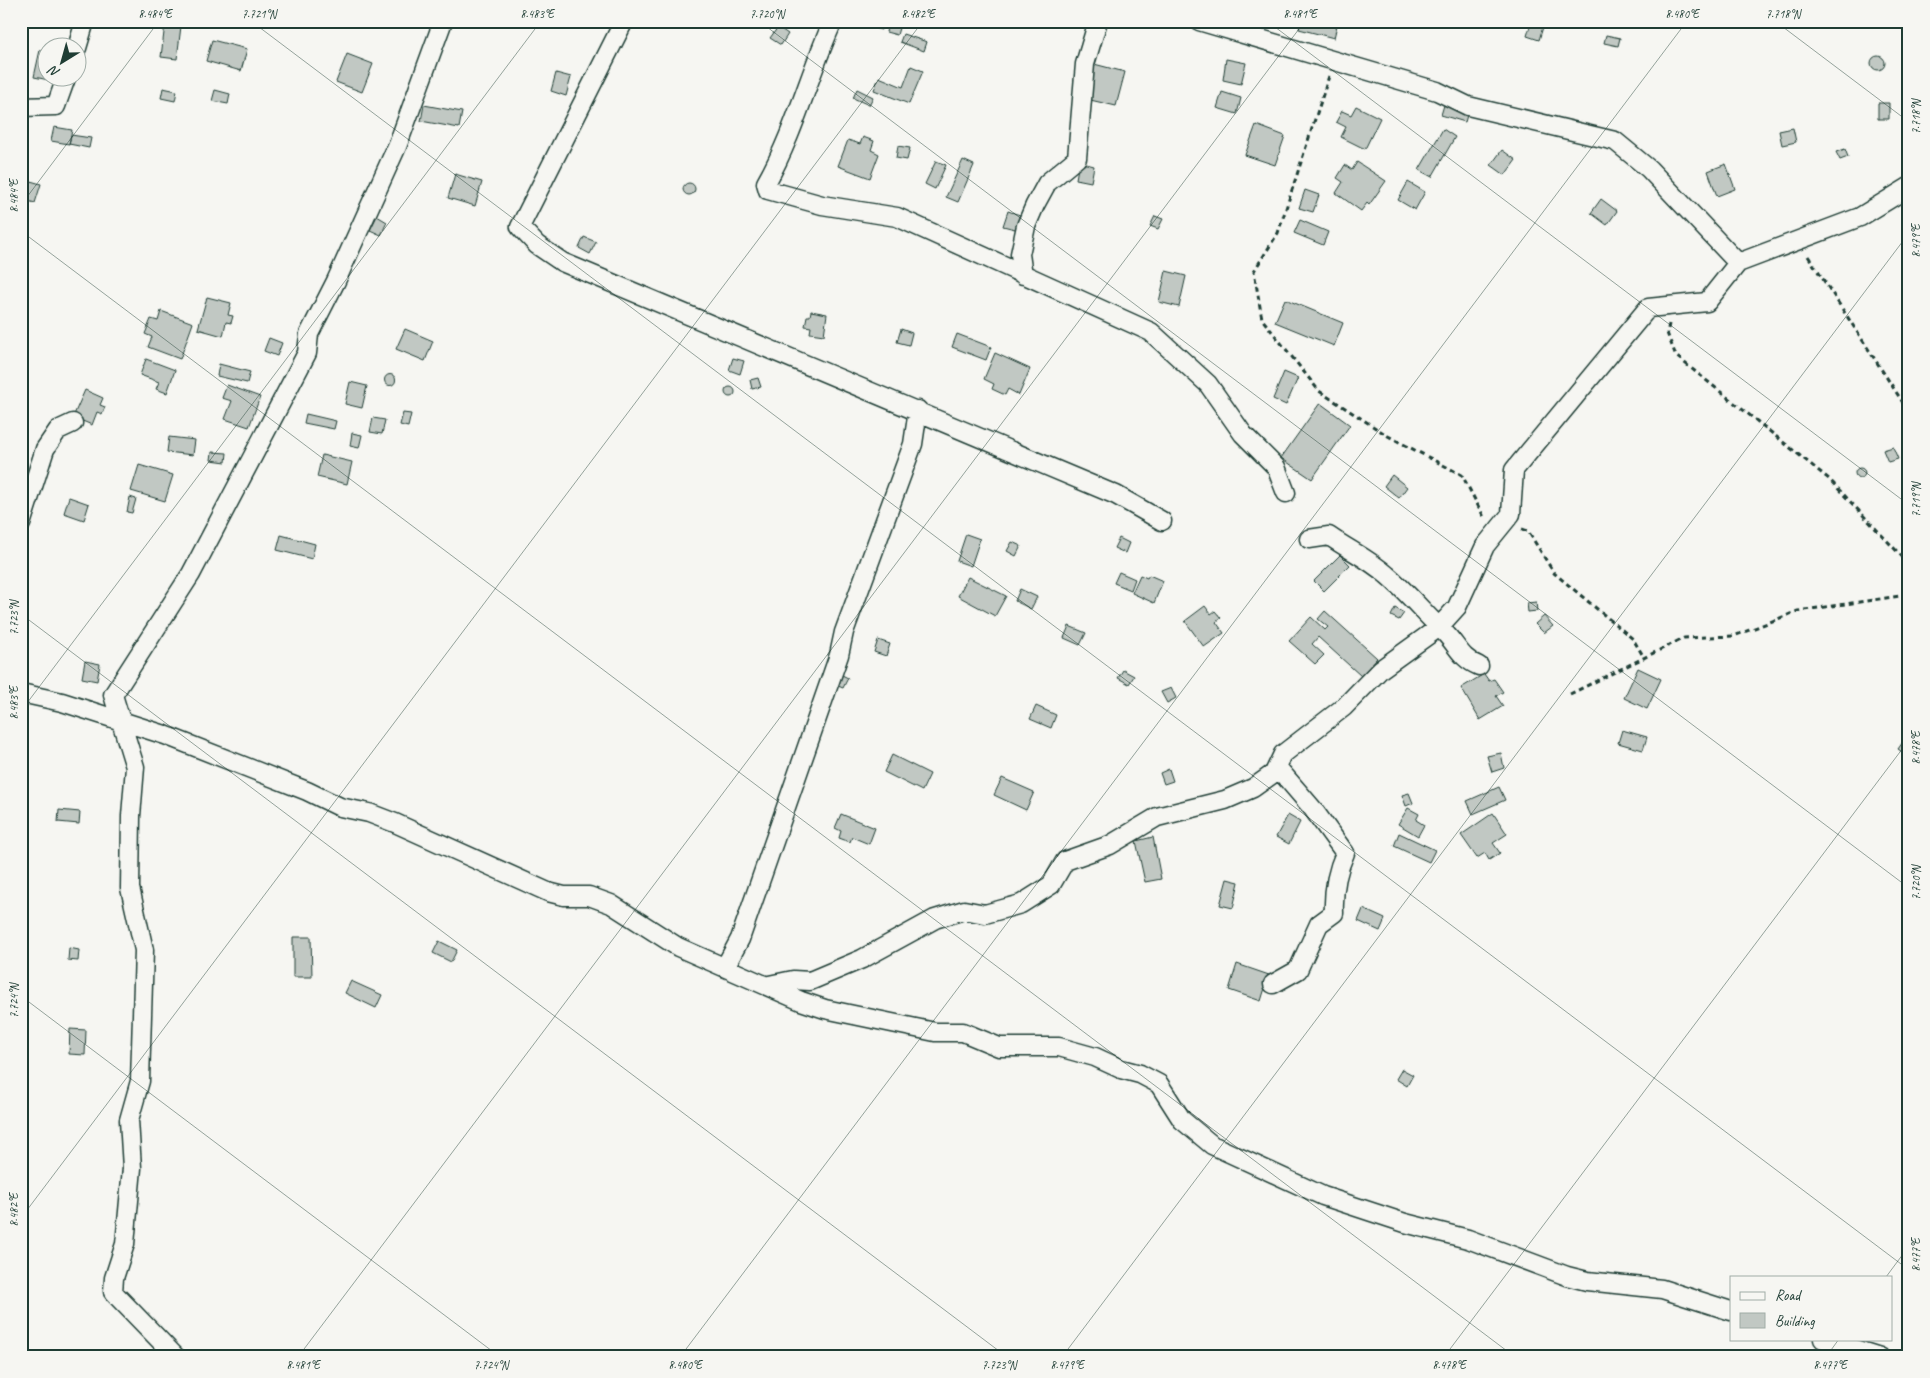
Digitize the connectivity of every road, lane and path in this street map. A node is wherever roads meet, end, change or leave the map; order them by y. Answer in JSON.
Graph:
{"nodes":[{"id":1,"x":86,"y":21,"type":"edge"},
{"id":2,"x":444,"y":21,"type":"edge"},
{"id":3,"x":624,"y":21,"type":"edge"},
{"id":4,"x":833,"y":21,"type":"edge"},
{"id":5,"x":1098,"y":21,"type":"edge"},
{"id":6,"x":1199,"y":21,"type":"edge"},
{"id":7,"x":80,"y":38,"type":"edge"},
{"id":8,"x":1334,"y":61,"type":"junction"},
{"id":9,"x":62,"y":88,"type":"edge"},
{"id":10,"x":21,"y":107,"type":"edge"},
{"id":11,"x":1909,"y":187,"type":"edge"},
{"id":12,"x":1799,"y":240,"type":"junction"},
{"id":13,"x":1738,"y":263,"type":"junction"},
{"id":14,"x":1023,"y":275,"type":"junction"},
{"id":15,"x":1673,"y":306,"type":"junction"},
{"id":16,"x":918,"y":410,"type":"junction"},
{"id":17,"x":1909,"y":412,"type":"edge"},
{"id":18,"x":73,"y":423,"type":"dead end"},
{"id":19,"x":1286,"y":493,"type":"dead end"},
{"id":20,"x":22,"y":517,"type":"edge"},
{"id":21,"x":1162,"y":521,"type":"dead end"},
{"id":22,"x":1504,"y":522,"type":"junction"},
{"id":23,"x":1309,"y":539,"type":"dead end"},
{"id":24,"x":1909,"y":564,"type":"edge"},
{"id":25,"x":1909,"y":598,"type":"edge"},
{"id":26,"x":1438,"y":628,"type":"junction"},
{"id":27,"x":1645,"y":659,"type":"junction"},
{"id":28,"x":1479,"y":666,"type":"dead end"},
{"id":29,"x":21,"y":693,"type":"edge"},
{"id":30,"x":1570,"y":694,"type":"dead end"},
{"id":31,"x":121,"y":720,"type":"junction"},
{"id":32,"x":1277,"y":767,"type":"junction"},
{"id":33,"x":725,"y":967,"type":"junction"},
{"id":34,"x":1273,"y":984,"type":"dead end"},
{"id":35,"x":769,"y":985,"type":"junction"},
{"id":36,"x":1730,"y":1311,"type":"edge"},
{"id":37,"x":1826,"y":1340,"type":"edge"},
{"id":38,"x":176,"y":1357,"type":"edge"},
{"id":39,"x":1880,"y":1357,"type":"edge"}],
"edges":[{"from":1,"to":7,"type":"street"},
{"from":2,"to":31,"type":"street"},
{"from":3,"to":16,"type":"street"},
{"from":4,"to":14,"type":"street"},
{"from":5,"to":14,"type":"street"},
{"from":6,"to":8,"type":"street"},
{"from":8,"to":13,"type":"street"},
{"from":8,"to":22,"type":"path"},
{"from":9,"to":10,"type":"street"},
{"from":11,"to":12,"type":"street"},
{"from":12,"to":13,"type":"street"},
{"from":12,"to":17,"type":"path"},
{"from":13,"to":15,"type":"street"},
{"from":14,"to":19,"type":"street"},
{"from":15,"to":22,"type":"street"},
{"from":15,"to":24,"type":"path"},
{"from":16,"to":21,"type":"street"},
{"from":16,"to":33,"type":"street"},
{"from":18,"to":20,"type":"street"},
{"from":22,"to":26,"type":"street"},
{"from":22,"to":27,"type":"path"},
{"from":23,"to":26,"type":"street"},
{"from":25,"to":27,"type":"path"},
{"from":26,"to":28,"type":"street"},
{"from":26,"to":32,"type":"street"},
{"from":27,"to":30,"type":"path"},
{"from":29,"to":31,"type":"street"},
{"from":31,"to":33,"type":"street"},
{"from":31,"to":38,"type":"street"},
{"from":32,"to":34,"type":"street"},
{"from":32,"to":35,"type":"street"},
{"from":33,"to":35,"type":"street"},
{"from":35,"to":36,"type":"street"},
{"from":37,"to":39,"type":"street"}]}
